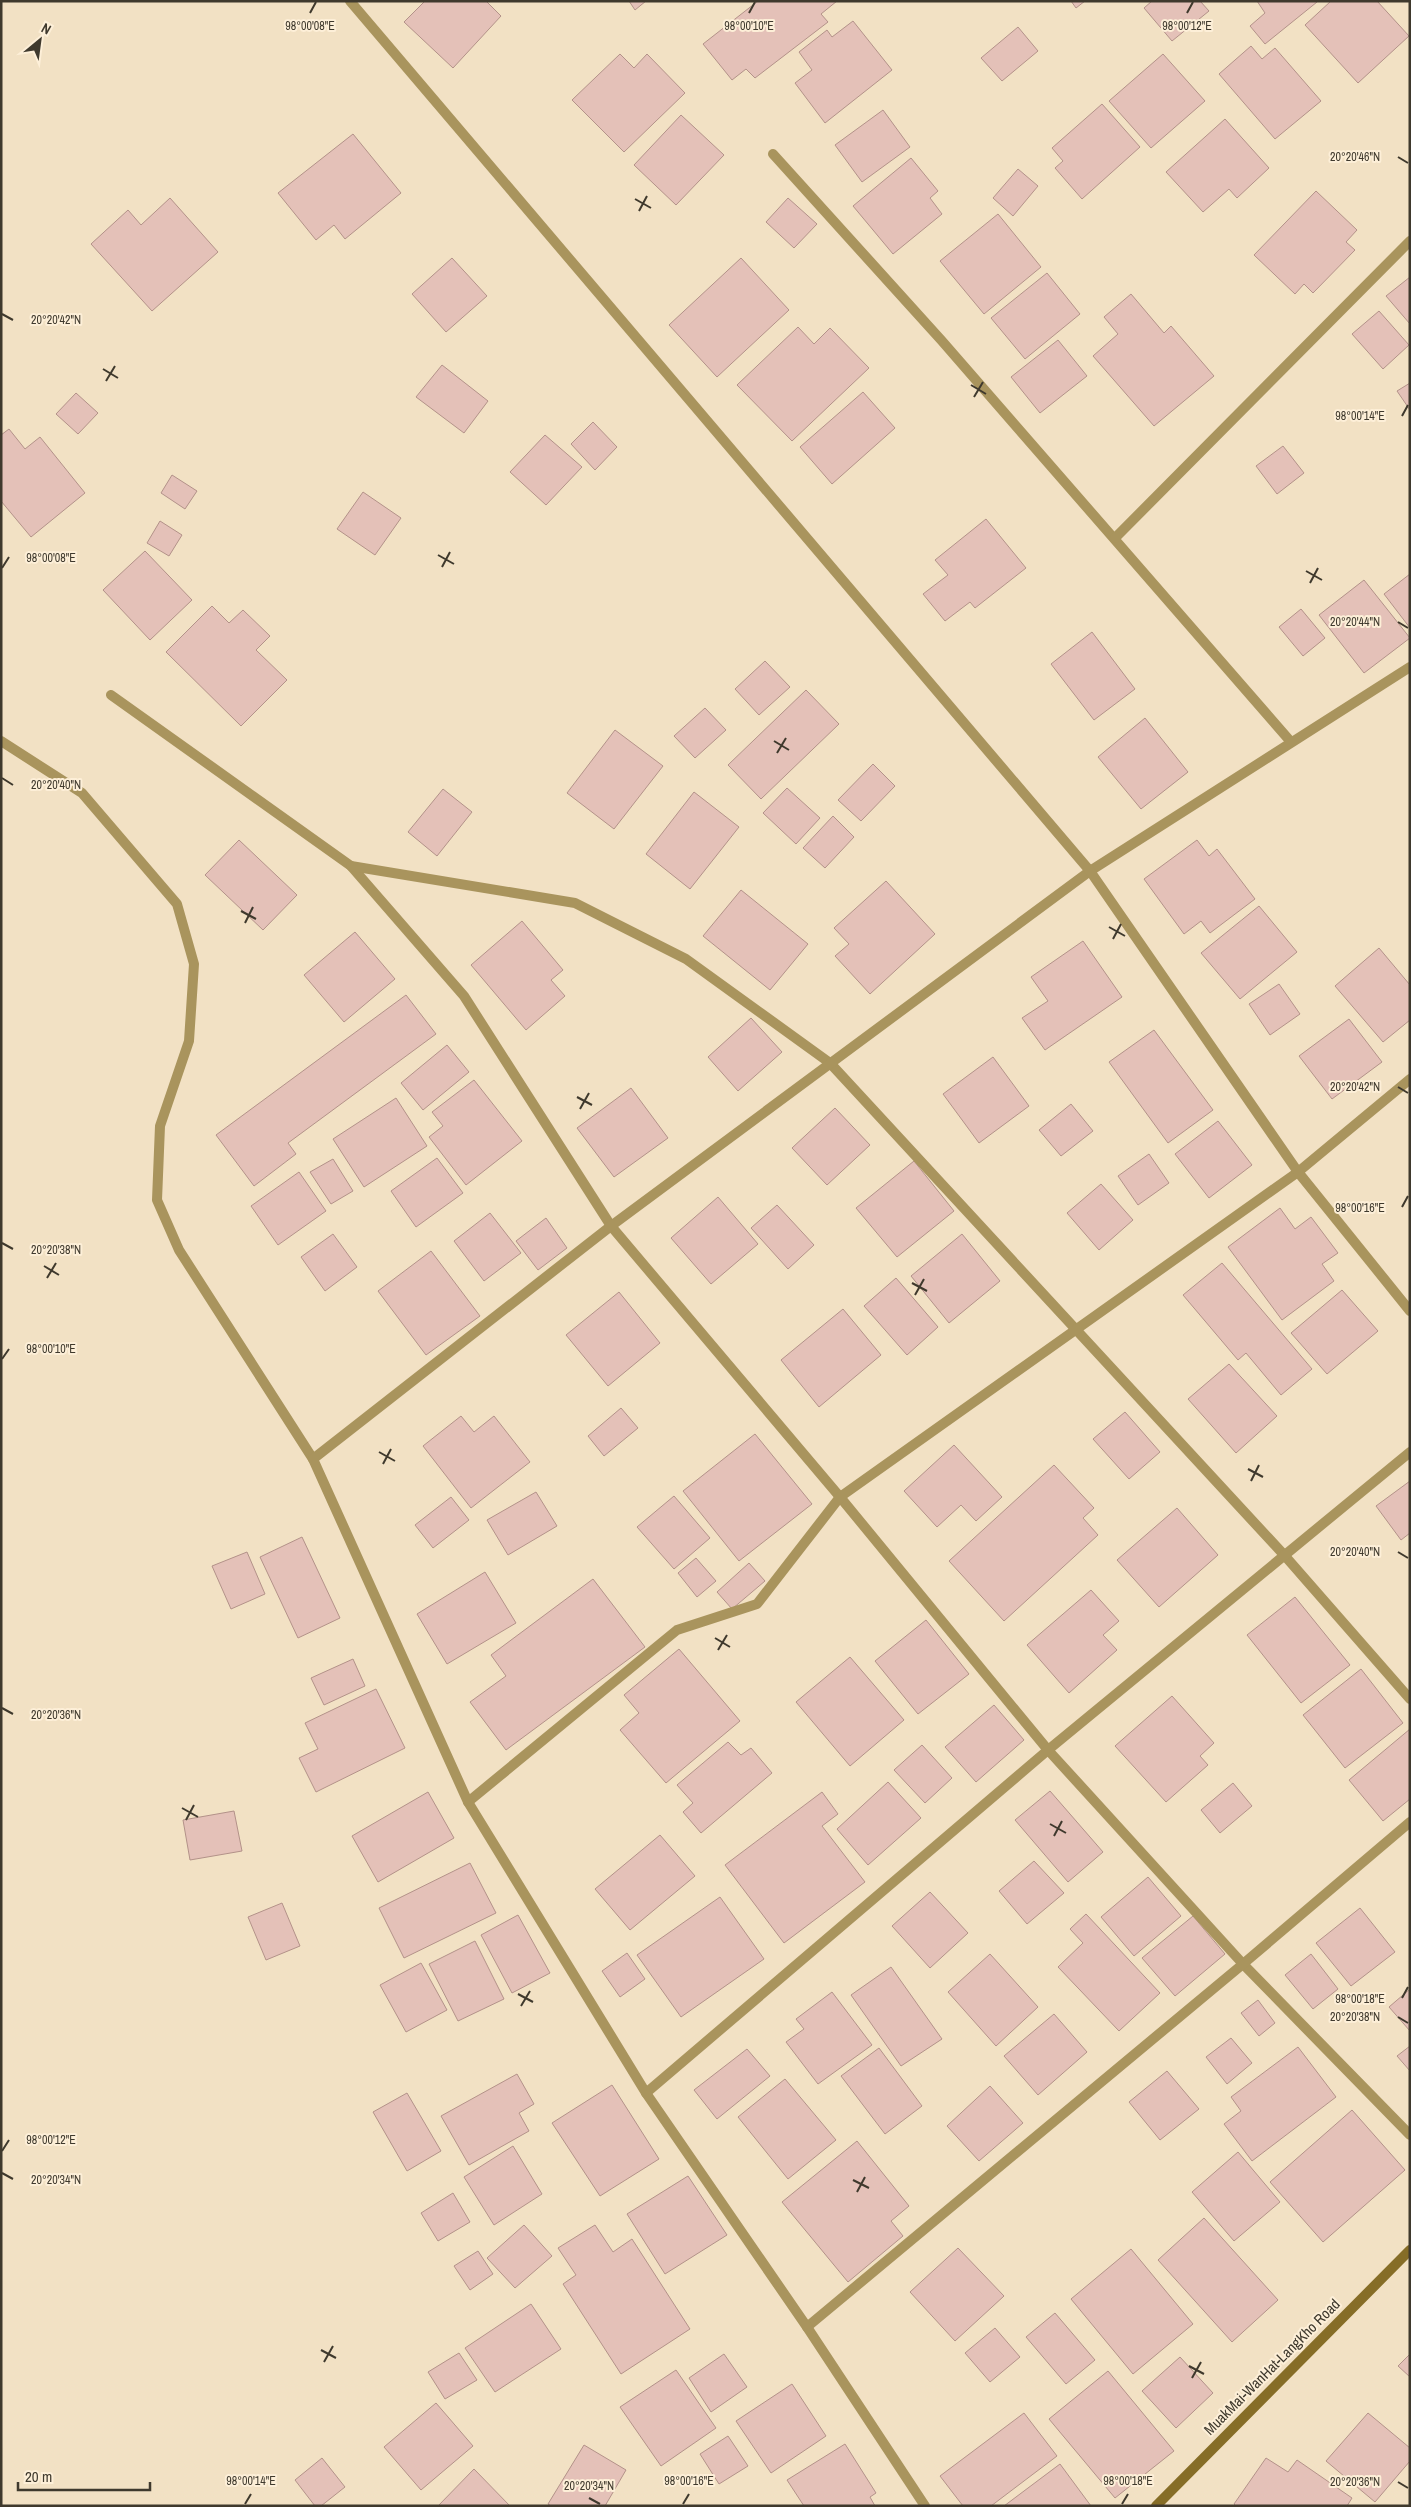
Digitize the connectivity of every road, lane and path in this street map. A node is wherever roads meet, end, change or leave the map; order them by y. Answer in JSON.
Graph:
{"nodes":[{"id":1,"x":350,"y":1,"type":"edge"},
{"id":2,"x":773,"y":154,"type":"dead end"},
{"id":3,"x":1410,"y":241,"type":"edge"},
{"id":4,"x":1114,"y":538,"type":"junction"},
{"id":5,"x":1410,"y":666,"type":"edge"},
{"id":6,"x":111,"y":695,"type":"dead end"},
{"id":7,"x":1,"y":741,"type":"edge"},
{"id":8,"x":1291,"y":742,"type":"junction"},
{"id":9,"x":351,"y":866,"type":"junction"},
{"id":10,"x":1090,"y":871,"type":"junction"},
{"id":11,"x":830,"y":1063,"type":"junction"},
{"id":12,"x":1410,"y":1079,"type":"edge"},
{"id":13,"x":1298,"y":1172,"type":"junction"},
{"id":14,"x":610,"y":1226,"type":"junction"},
{"id":15,"x":1410,"y":1311,"type":"edge"},
{"id":16,"x":1076,"y":1329,"type":"junction"},
{"id":17,"x":1410,"y":1452,"type":"edge"},
{"id":18,"x":313,"y":1459,"type":"junction"},
{"id":19,"x":840,"y":1497,"type":"junction"},
{"id":20,"x":1285,"y":1556,"type":"junction"},
{"id":21,"x":1410,"y":1699,"type":"edge"},
{"id":22,"x":1048,"y":1750,"type":"junction"},
{"id":23,"x":468,"y":1802,"type":"junction"},
{"id":24,"x":1410,"y":1822,"type":"edge"},
{"id":25,"x":1243,"y":1964,"type":"junction"},
{"id":26,"x":646,"y":2093,"type":"junction"},
{"id":27,"x":1410,"y":2135,"type":"edge"},
{"id":28,"x":1410,"y":2250,"type":"edge"},
{"id":29,"x":807,"y":2327,"type":"junction"},
{"id":30,"x":925,"y":2506,"type":"edge"},
{"id":31,"x":1156,"y":2506,"type":"edge"}],
"edges":[{"from":1,"to":10,"type":"street"},
{"from":2,"to":4,"type":"street"},
{"from":3,"to":4,"type":"street"},
{"from":4,"to":8,"type":"street"},
{"from":5,"to":8,"type":"street"},
{"from":6,"to":9,"type":"street"},
{"from":7,"to":18,"type":"street"},
{"from":8,"to":10,"type":"street"},
{"from":9,"to":11,"type":"street"},
{"from":9,"to":14,"type":"street"},
{"from":10,"to":11,"type":"street"},
{"from":10,"to":13,"type":"street"},
{"from":11,"to":14,"type":"street"},
{"from":11,"to":16,"type":"street"},
{"from":12,"to":13,"type":"street"},
{"from":13,"to":15,"type":"street"},
{"from":13,"to":16,"type":"street"},
{"from":14,"to":18,"type":"street"},
{"from":14,"to":19,"type":"street"},
{"from":16,"to":19,"type":"street"},
{"from":16,"to":20,"type":"street"},
{"from":17,"to":20,"type":"street"},
{"from":18,"to":23,"type":"street"},
{"from":19,"to":22,"type":"street"},
{"from":19,"to":23,"type":"street"},
{"from":20,"to":21,"type":"street"},
{"from":20,"to":22,"type":"street"},
{"from":22,"to":25,"type":"street"},
{"from":22,"to":26,"type":"street"},
{"from":23,"to":26,"type":"street"},
{"from":24,"to":25,"type":"street"},
{"from":25,"to":27,"type":"street"},
{"from":25,"to":29,"type":"street"},
{"from":26,"to":29,"type":"street"},
{"from":28,"to":31,"type":"main road","name":"MuakMai-WanHat-LangKho Road"},
{"from":29,"to":30,"type":"street"}]}
